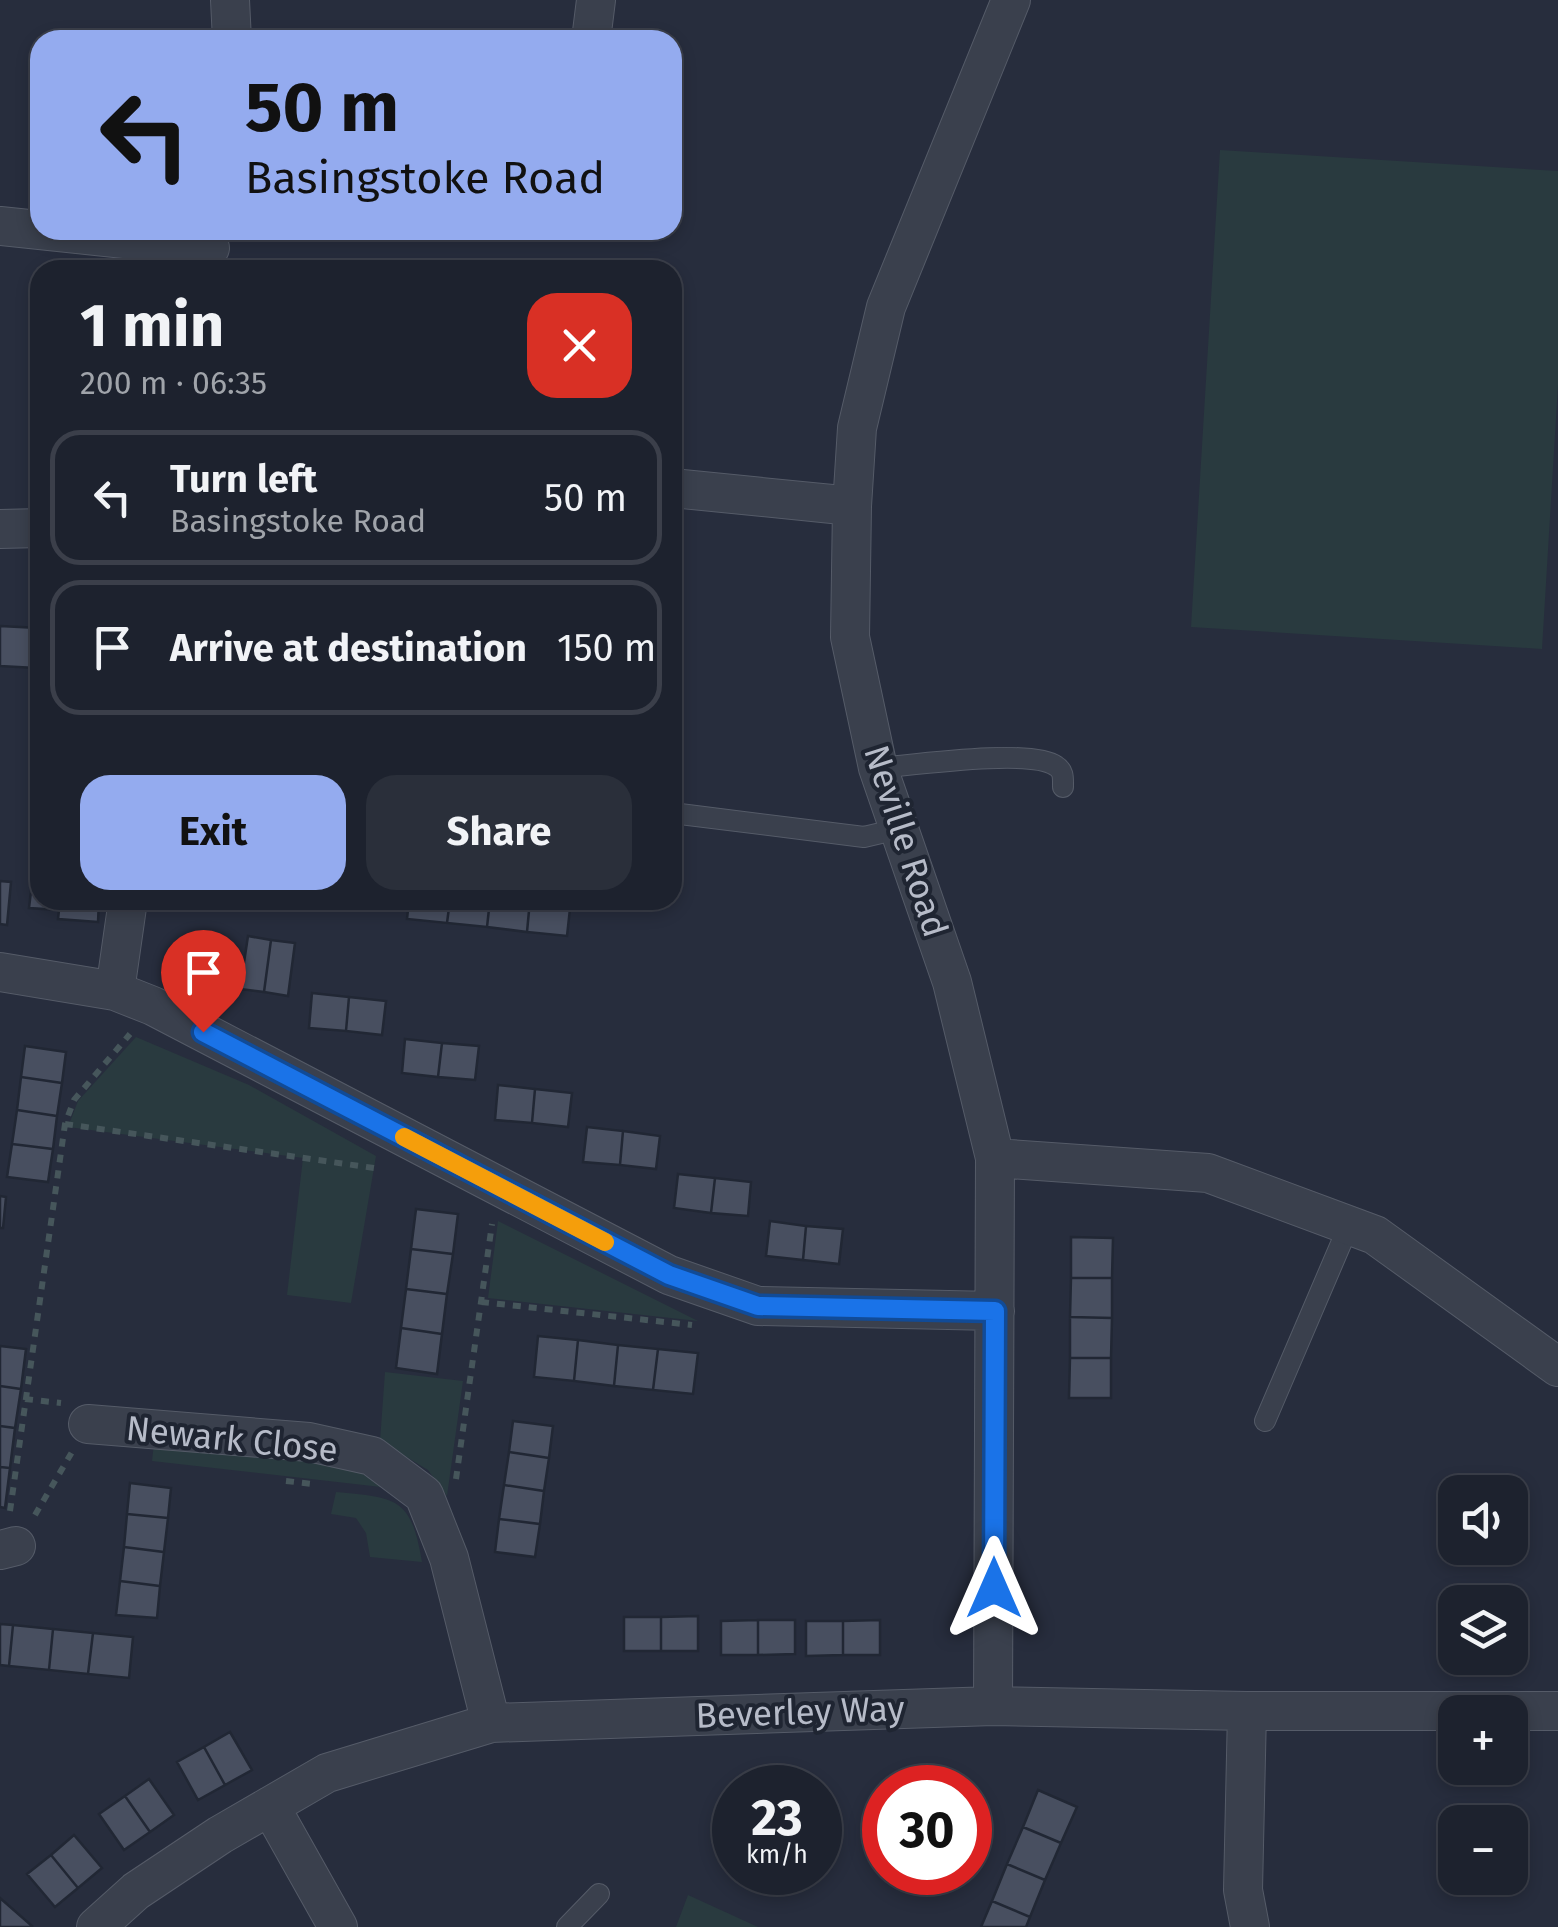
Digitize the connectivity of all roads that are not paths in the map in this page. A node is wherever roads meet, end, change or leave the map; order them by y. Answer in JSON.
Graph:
{"nodes":[{"id":1,"x":230,"y":0,"type":"edge"},
{"id":2,"x":596,"y":0,"type":"edge"},
{"id":3,"x":1005,"y":2,"type":"edge"},
{"id":4,"x":232,"y":30,"type":"edge"},
{"id":5,"x":593,"y":30,"type":"edge"},
{"id":6,"x":0,"y":226,"type":"edge"},
{"id":7,"x":30,"y":229,"type":"edge"},
{"id":8,"x":128,"y":240,"type":"edge"},
{"id":9,"x":210,"y":249,"type":"edge"},
{"id":10,"x":682,"y":489,"type":"edge"},
{"id":11,"x":852,"y":506,"type":"junction"},
{"id":12,"x":30,"y":528,"type":"edge"},
{"id":13,"x":0,"y":529,"type":"edge"},
{"id":14,"x":878,"y":768,"type":"junction"},
{"id":15,"x":1063,"y":787,"type":"dead end"},
{"id":16,"x":682,"y":814,"type":"edge"},
{"id":17,"x":898,"y":829,"type":"junction"},
{"id":18,"x":127,"y":910,"type":"edge"},
{"id":19,"x":0,"y":972,"type":"edge"},
{"id":20,"x":116,"y":991,"type":"junction"},
{"id":21,"x":996,"y":1158,"type":"junction"},
{"id":22,"x":1348,"y":1226,"type":"junction"},
{"id":23,"x":995,"y":1311,"type":"junction"},
{"id":24,"x":1558,"y":1367,"type":"edge"},
{"id":25,"x":1265,"y":1421,"type":"dead end"},
{"id":26,"x":88,"y":1424,"type":"road end"},
{"id":27,"x":993,"y":1706,"type":"junction"},
{"id":28,"x":1558,"y":1711,"type":"edge"},
{"id":29,"x":1247,"y":1712,"type":"junction"},
{"id":30,"x":491,"y":1723,"type":"junction"},
{"id":31,"x":270,"y":1806,"type":"junction"},
{"id":32,"x":599,"y":1894,"type":"dead end"},
{"id":33,"x":96,"y":1927,"type":"edge"},
{"id":34,"x":338,"y":1927,"type":"edge"},
{"id":35,"x":567,"y":1927,"type":"edge"},
{"id":36,"x":1250,"y":1927,"type":"edge"}],
"edges":[{"from":1,"to":4,"type":"street"},
{"from":2,"to":5,"type":"street"},
{"from":3,"to":11,"type":"street","name":"Neville Road"},
{"from":6,"to":7,"type":"street"},
{"from":8,"to":9,"type":"street"},
{"from":10,"to":11,"type":"street"},
{"from":11,"to":14,"type":"street","name":"Neville Road"},
{"from":12,"to":13,"type":"street"},
{"from":14,"to":15,"type":"lane"},
{"from":14,"to":17,"type":"street","name":"Neville Road"},
{"from":16,"to":17,"type":"lane"},
{"from":17,"to":21,"type":"street","name":"Neville Road"},
{"from":18,"to":20,"type":"street"},
{"from":19,"to":20,"type":"street"},
{"from":20,"to":23,"type":"street"},
{"from":21,"to":22,"type":"street"},
{"from":21,"to":23,"type":"street","name":"Neville Road"},
{"from":22,"to":24,"type":"street"},
{"from":22,"to":25,"type":"lane"},
{"from":23,"to":27,"type":"street","name":"Neville Road"},
{"from":26,"to":30,"type":"street","name":"Newark Close"},
{"from":27,"to":29,"type":"street","name":"Beverley Way"},
{"from":27,"to":30,"type":"street","name":"Beverley Way"},
{"from":28,"to":29,"type":"street","name":"Beverley Way"},
{"from":29,"to":36,"type":"street"},
{"from":30,"to":31,"type":"street","name":"Beverley Way"},
{"from":31,"to":33,"type":"street","name":"Beverley Way"},
{"from":31,"to":34,"type":"street"},
{"from":32,"to":35,"type":"lane"}]}
